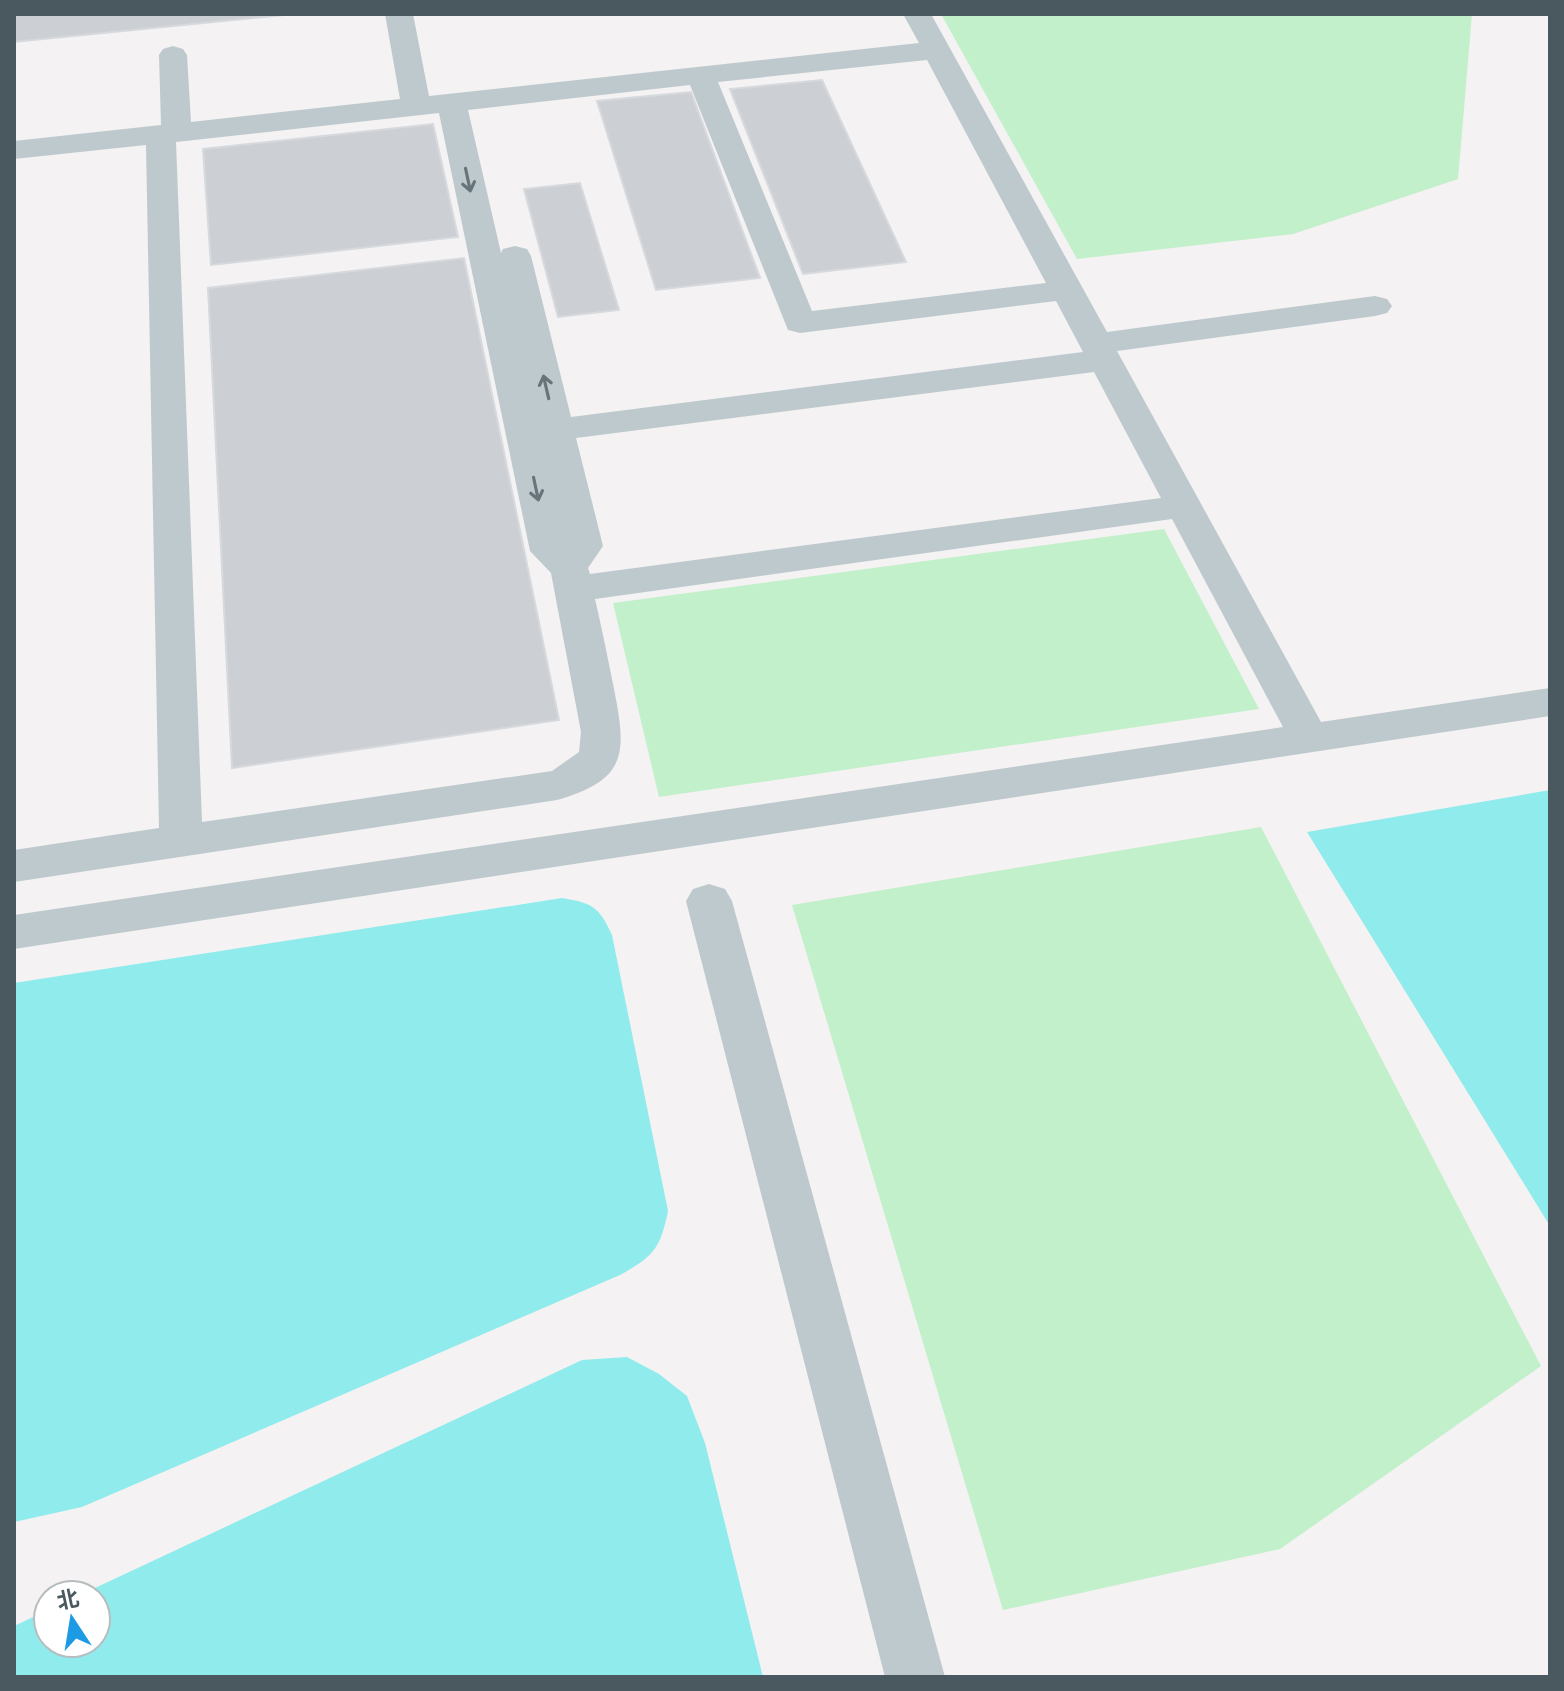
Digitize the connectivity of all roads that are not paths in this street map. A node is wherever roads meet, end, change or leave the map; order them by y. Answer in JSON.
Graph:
{"nodes":[{"id":1,"x":399,"y":14,"type":"edge"},
{"id":2,"x":917,"y":14,"type":"edge"},
{"id":3,"x":937,"y":50,"type":"junction"},
{"id":4,"x":173,"y":55,"type":"dead end"},
{"id":5,"x":701,"y":76,"type":"junction"},
{"id":6,"x":466,"y":104,"type":"junction"},
{"id":7,"x":416,"y":108,"type":"junction"},
{"id":8,"x":169,"y":134,"type":"junction"},
{"id":9,"x":14,"y":150,"type":"edge"},
{"id":10,"x":1067,"y":290,"type":"junction"},
{"id":11,"x":1375,"y":306,"type":"dead end"},
{"id":12,"x":1100,"y":352,"type":"junction"},
{"id":13,"x":540,"y":432,"type":"junction"},
{"id":14,"x":1184,"y":506,"type":"junction"},
{"id":15,"x":572,"y":579,"type":"junction"},
{"id":16,"x":1550,"y":702,"type":"edge"},
{"id":17,"x":1309,"y":737,"type":"junction"},
{"id":18,"x":181,"y":841,"type":"junction"},
{"id":19,"x":14,"y":866,"type":"edge"},
{"id":20,"x":709,"y":901,"type":"dead end"},
{"id":21,"x":14,"y":932,"type":"edge"},
{"id":22,"x":915,"y":1677,"type":"edge"}],
"edges":[{"from":1,"to":7,"type":"lane"},
{"from":2,"to":3,"type":"lane"},
{"from":3,"to":5,"type":"lane"},
{"from":3,"to":10,"type":"lane"},
{"from":4,"to":8,"type":"lane"},
{"from":5,"to":6,"type":"lane"},
{"from":5,"to":10,"type":"lane"},
{"from":6,"to":7,"type":"lane"},
{"from":6,"to":13,"type":"lane"},
{"from":7,"to":8,"type":"lane"},
{"from":8,"to":9,"type":"lane"},
{"from":8,"to":18,"type":"lane"},
{"from":10,"to":12,"type":"lane"},
{"from":11,"to":12,"type":"lane"},
{"from":12,"to":13,"type":"lane"},
{"from":12,"to":14,"type":"lane"},
{"from":13,"to":15,"type":"lane"},
{"from":14,"to":15,"type":"lane"},
{"from":14,"to":17,"type":"lane"},
{"from":15,"to":18,"type":"lane"},
{"from":16,"to":17,"type":"lane"},
{"from":17,"to":21,"type":"lane"},
{"from":18,"to":19,"type":"lane"},
{"from":20,"to":22,"type":"lane"}]}
